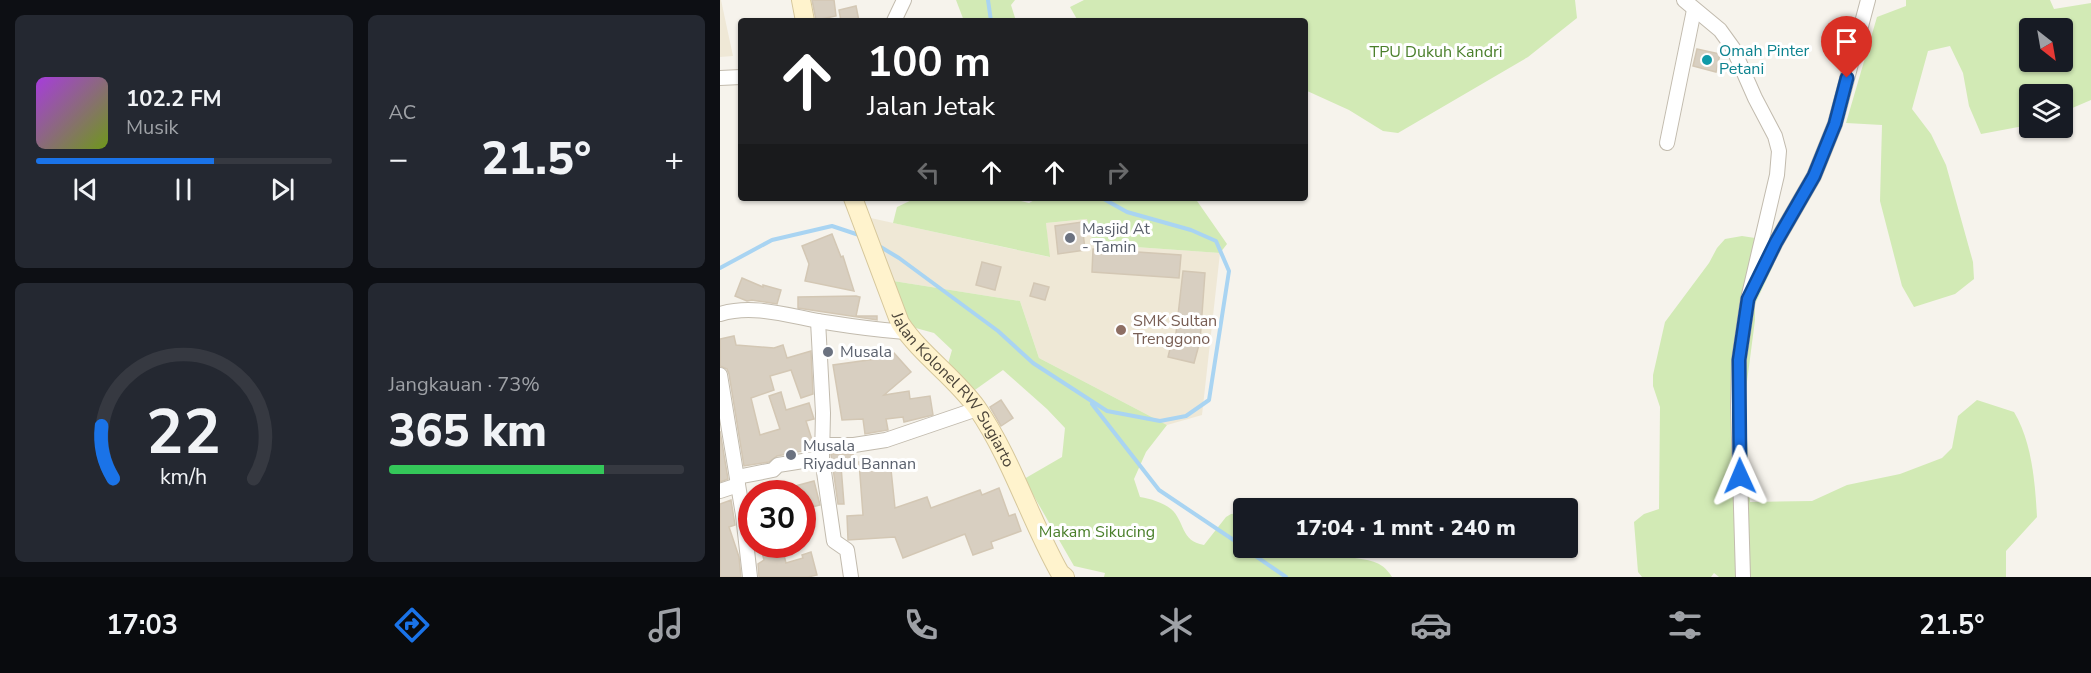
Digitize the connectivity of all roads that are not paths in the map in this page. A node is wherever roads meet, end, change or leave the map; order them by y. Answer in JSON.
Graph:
{"nodes":[{"id":1,"x":801,"y":0,"type":"edge"},
{"id":2,"x":904,"y":0,"type":"edge"},
{"id":3,"x":1868,"y":0,"type":"edge"},
{"id":4,"x":1689,"y":5,"type":"edge"},
{"id":5,"x":804,"y":18,"type":"edge"},
{"id":6,"x":895,"y":18,"type":"edge"},
{"id":7,"x":738,"y":77,"type":"edge"},
{"id":8,"x":720,"y":78,"type":"edge"},
{"id":9,"x":1667,"y":143,"type":"dead end"},
{"id":10,"x":854,"y":201,"type":"edge"},
{"id":11,"x":1748,"y":299,"type":"junction"},
{"id":12,"x":720,"y":314,"type":"edge"},
{"id":13,"x":818,"y":321,"type":"junction"},
{"id":14,"x":905,"y":332,"type":"junction"},
{"id":15,"x":720,"y":375,"type":"edge"},
{"id":16,"x":977,"y":409,"type":"junction"},
{"id":17,"x":823,"y":451,"type":"junction"},
{"id":18,"x":737,"y":481,"type":"junction"},
{"id":19,"x":720,"y":491,"type":"edge"},
{"id":20,"x":1058,"y":576,"type":"edge"},
{"id":21,"x":750,"y":577,"type":"edge"},
{"id":22,"x":851,"y":577,"type":"edge"},
{"id":23,"x":1743,"y":577,"type":"edge"}],
"edges":[{"from":1,"to":5,"type":"main road"},
{"from":2,"to":6,"type":"street"},
{"from":3,"to":11,"type":"street"},
{"from":4,"to":9,"type":"street"},
{"from":4,"to":11,"type":"street"},
{"from":7,"to":8,"type":"street"},
{"from":10,"to":14,"type":"main road","name":"Jalan Kolonel RW Sugiarto"},
{"from":11,"to":23,"type":"street"},
{"from":12,"to":13,"type":"street"},
{"from":13,"to":14,"type":"street"},
{"from":13,"to":17,"type":"street"},
{"from":14,"to":16,"type":"main road","name":"Jalan Kolonel RW Sugiarto"},
{"from":15,"to":18,"type":"street"},
{"from":16,"to":17,"type":"street"},
{"from":16,"to":20,"type":"main road","name":"Jalan Kolonel RW Sugiarto"},
{"from":17,"to":18,"type":"street"},
{"from":17,"to":22,"type":"street"},
{"from":18,"to":19,"type":"street"},
{"from":18,"to":21,"type":"street"}]}
